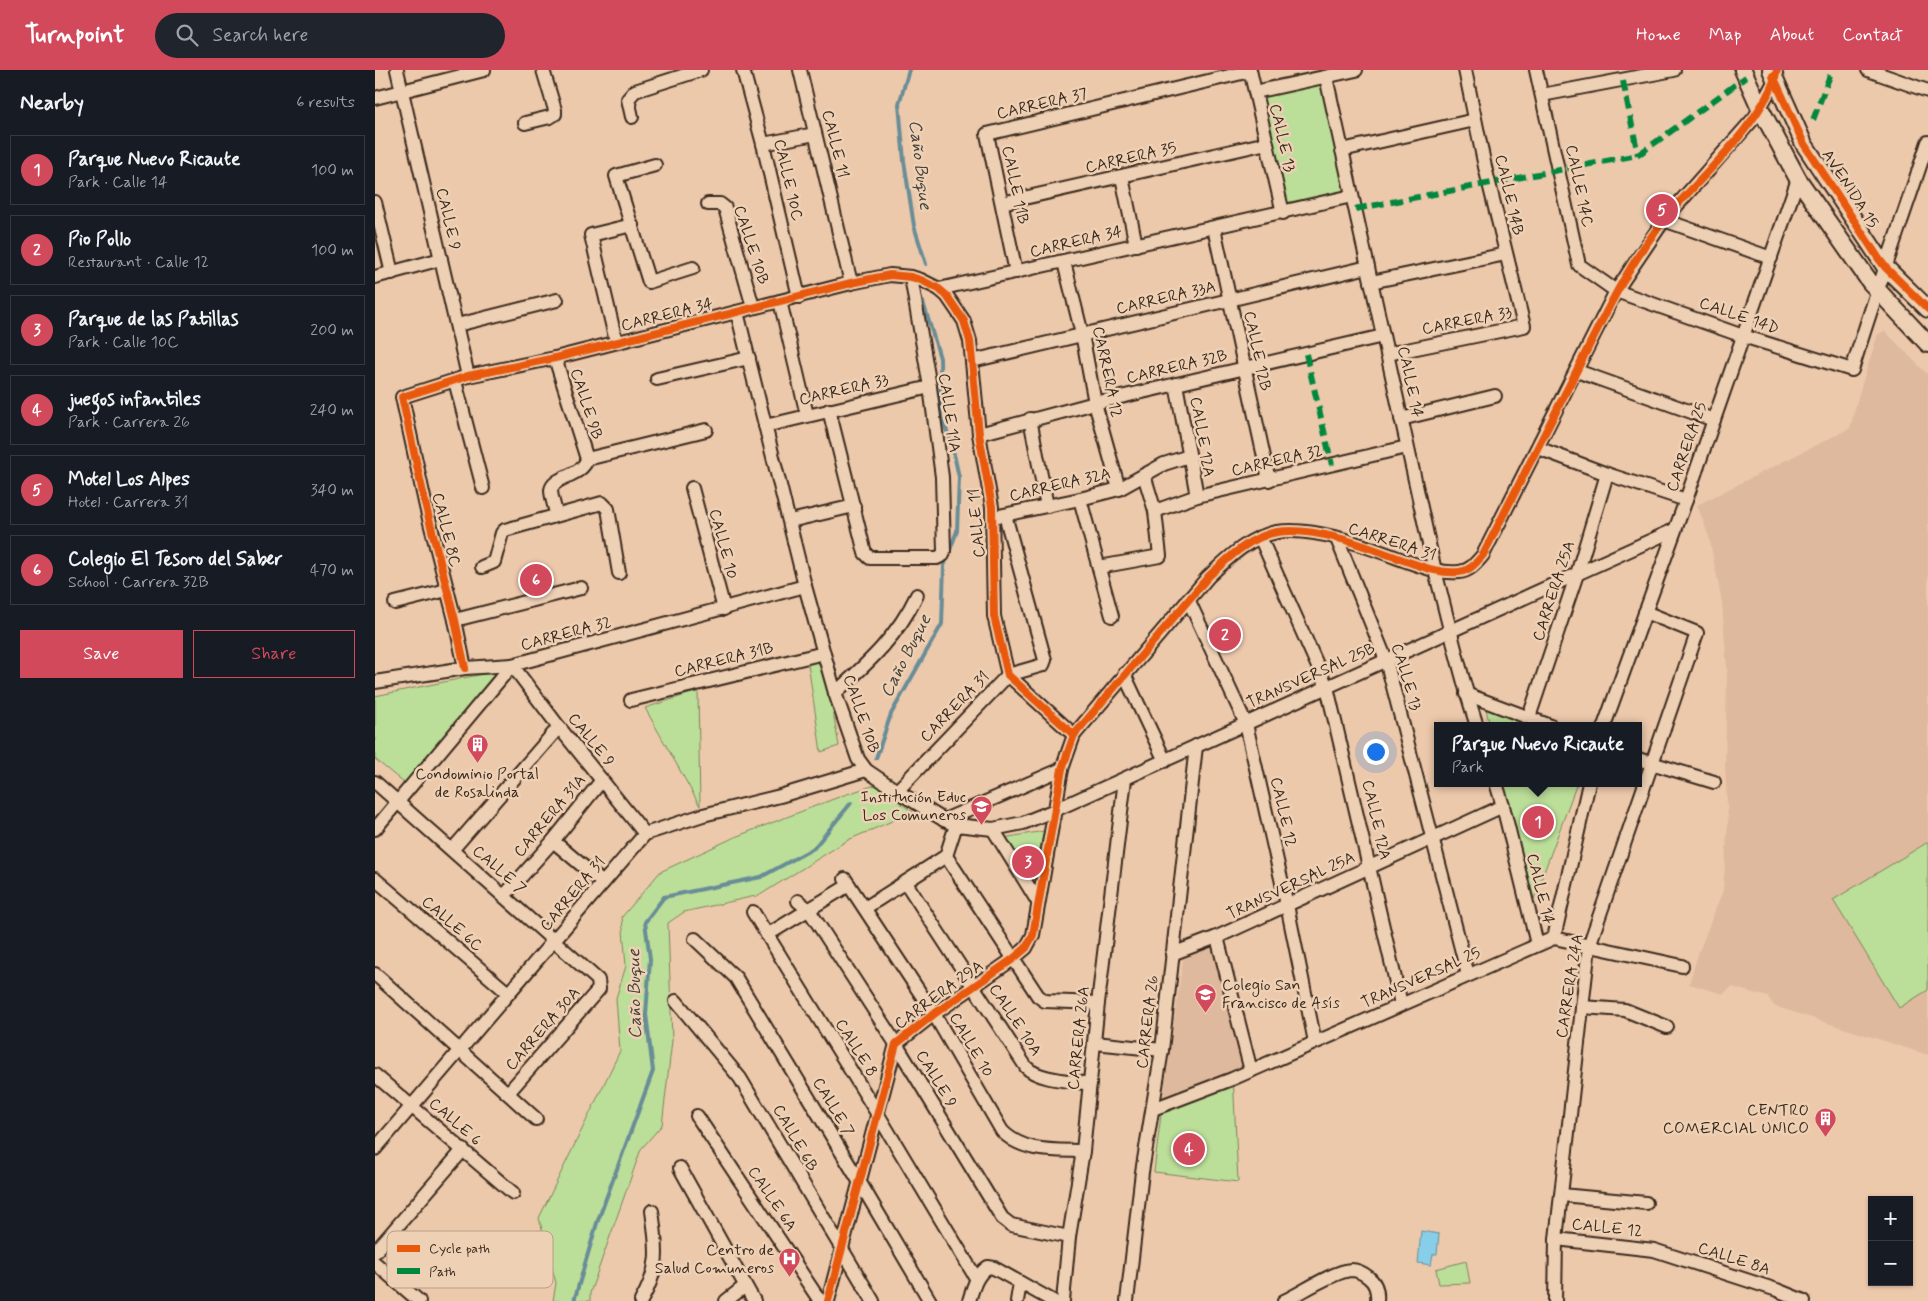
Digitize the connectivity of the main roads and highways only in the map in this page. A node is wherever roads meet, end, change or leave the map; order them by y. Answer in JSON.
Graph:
{"nodes":[{"id":1,"x":1743,"y":70,"type":"edge"},
{"id":2,"x":1774,"y":73,"type":"edge"},
{"id":3,"x":1928,"y":309,"type":"edge"},
{"id":4,"x":1928,"y":344,"type":"edge"}],
"edges":[{"from":1,"to":4,"type":"main road"},
{"from":2,"to":3,"type":"main road","name":"AVENIDA 15"}]}
